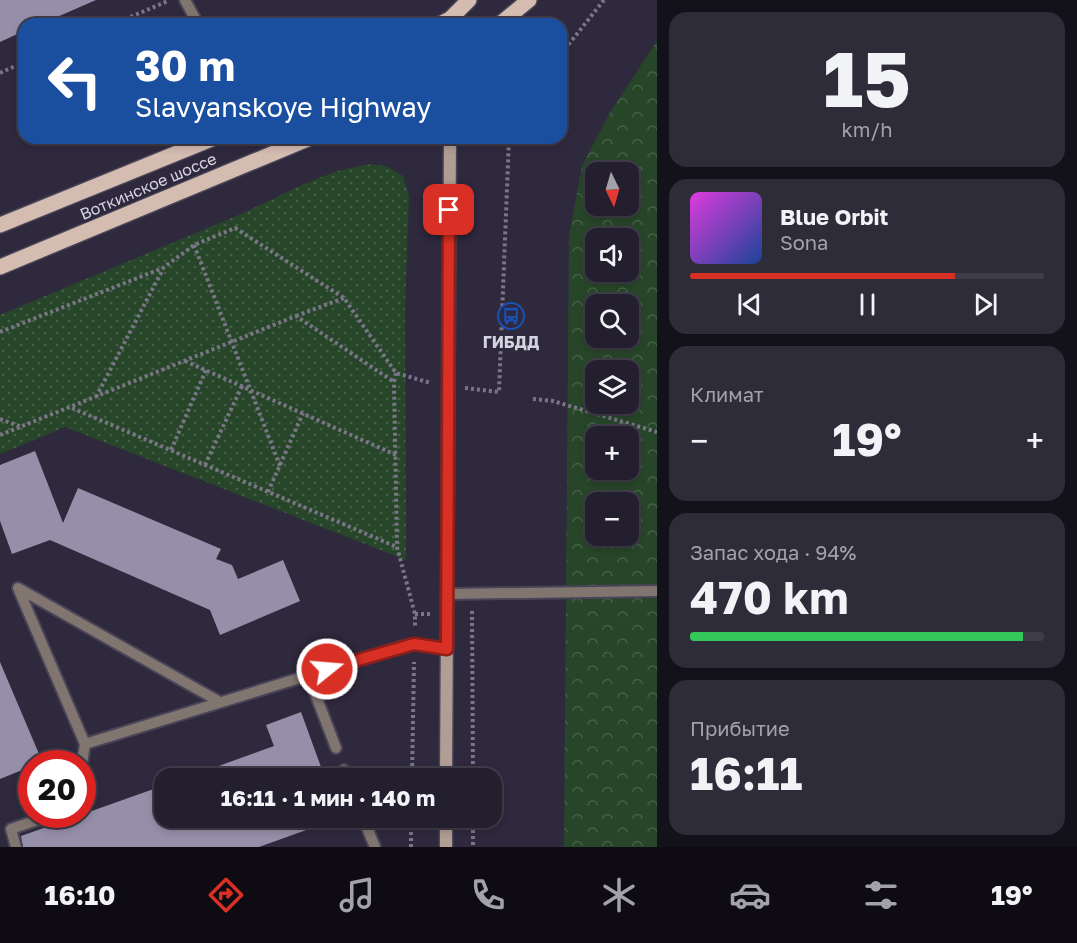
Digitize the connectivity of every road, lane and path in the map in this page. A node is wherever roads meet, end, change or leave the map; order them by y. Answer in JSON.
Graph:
{"nodes":[{"id":1,"x":170,"y":0,"type":"edge"},
{"id":2,"x":185,"y":0,"type":"edge"},
{"id":3,"x":469,"y":0,"type":"edge"},
{"id":4,"x":530,"y":0,"type":"edge"},
{"id":5,"x":604,"y":0,"type":"edge"},
{"id":6,"x":128,"y":18,"type":"edge"},
{"id":7,"x":195,"y":18,"type":"edge"},
{"id":8,"x":451,"y":18,"type":"edge"},
{"id":9,"x":508,"y":18,"type":"edge"},
{"id":10,"x":567,"y":46,"type":"edge"},
{"id":11,"x":18,"y":65,"type":"edge"},
{"id":12,"x":0,"y":73,"type":"edge"},
{"id":13,"x":199,"y":144,"type":"edge"},
{"id":14,"x":296,"y":144,"type":"edge"},
{"id":15,"x":450,"y":144,"type":"edge"},
{"id":16,"x":509,"y":144,"type":"edge"},
{"id":17,"x":0,"y":225,"type":"edge"},
{"id":18,"x":194,"y":245,"type":"junction"},
{"id":19,"x":0,"y":267,"type":"edge"},
{"id":20,"x":163,"y":268,"type":"junction"},
{"id":21,"x":345,"y":298,"type":"junction"},
{"id":22,"x":296,"y":316,"type":"junction"},
{"id":23,"x":0,"y":332,"type":"edge"},
{"id":24,"x":232,"y":341,"type":"junction"},
{"id":25,"x":184,"y":360,"type":"junction"},
{"id":26,"x":206,"y":370,"type":"junction"},
{"id":27,"x":396,"y":373,"type":"junction"},
{"id":28,"x":421,"y":381,"type":"dead end"},
{"id":29,"x":394,"y":382,"type":"junction"},
{"id":30,"x":242,"y":386,"type":"junction"},
{"id":31,"x":250,"y":390,"type":"junction"},
{"id":32,"x":499,"y":392,"type":"dead end"},
{"id":33,"x":96,"y":397,"type":"junction"},
{"id":34,"x":533,"y":399,"type":"dead end"},
{"id":35,"x":71,"y":407,"type":"junction"},
{"id":36,"x":303,"y":413,"type":"junction"},
{"id":37,"x":0,"y":419,"type":"edge"},
{"id":38,"x":22,"y":427,"type":"junction"},
{"id":39,"x":657,"y":432,"type":"edge"},
{"id":40,"x":0,"y":435,"type":"edge"},
{"id":41,"x":171,"y":450,"type":"junction"},
{"id":42,"x":396,"y":454,"type":"junction"},
{"id":43,"x":205,"y":465,"type":"junction"},
{"id":44,"x":280,"y":466,"type":"junction"},
{"id":45,"x":268,"y":492,"type":"junction"},
{"id":46,"x":398,"y":547,"type":"junction"},
{"id":47,"x":657,"y":591,"type":"edge"},
{"id":48,"x":447,"y":594,"type":"junction"},
{"id":49,"x":472,"y":594,"type":"junction"},
{"id":50,"x":414,"y":644,"type":"junction"},
{"id":51,"x":447,"y":649,"type":"junction"},
{"id":52,"x":308,"y":675,"type":"junction"},
{"id":53,"x":220,"y":702,"type":"junction"},
{"id":54,"x":85,"y":744,"type":"junction"},
{"id":55,"x":336,"y":748,"type":"dead end"},
{"id":56,"x":84,"y":750,"type":"edge"},
{"id":57,"x":412,"y":768,"type":"edge"},
{"id":58,"x":446,"y":768,"type":"edge"},
{"id":59,"x":473,"y":768,"type":"edge"},
{"id":60,"x":18,"y":827,"type":"edge"},
{"id":61,"x":367,"y":828,"type":"edge"},
{"id":62,"x":411,"y":828,"type":"edge"},
{"id":63,"x":446,"y":828,"type":"edge"},
{"id":64,"x":473,"y":828,"type":"edge"},
{"id":65,"x":16,"y":847,"type":"edge"},
{"id":66,"x":375,"y":847,"type":"edge"},
{"id":67,"x":411,"y":847,"type":"edge"},
{"id":68,"x":446,"y":847,"type":"edge"},
{"id":69,"x":473,"y":847,"type":"edge"}],
"edges":[{"from":1,"to":6,"type":"path"},
{"from":2,"to":7,"type":"lane"},
{"from":3,"to":8,"type":"main road"},
{"from":4,"to":9,"type":"main road"},
{"from":5,"to":10,"type":"path"},
{"from":11,"to":12,"type":"path"},
{"from":13,"to":17,"type":"main road","name":"Воткинское шоссе"},
{"from":14,"to":19,"type":"main road","name":"Воткинское шоссе"},
{"from":15,"to":48,"type":"main road"},
{"from":16,"to":32,"type":"path"},
{"from":18,"to":20,"type":"path"},
{"from":18,"to":21,"type":"path"},
{"from":18,"to":24,"type":"path"},
{"from":20,"to":23,"type":"path"},
{"from":20,"to":33,"type":"path"},
{"from":21,"to":22,"type":"path"},
{"from":21,"to":27,"type":"path"},
{"from":22,"to":24,"type":"path"},
{"from":22,"to":29,"type":"path"},
{"from":24,"to":25,"type":"path"},
{"from":24,"to":31,"type":"path"},
{"from":25,"to":26,"type":"path"},
{"from":25,"to":33,"type":"path"},
{"from":26,"to":30,"type":"path"},
{"from":26,"to":41,"type":"path"},
{"from":27,"to":28,"type":"path"},
{"from":27,"to":29,"type":"path"},
{"from":29,"to":42,"type":"path"},
{"from":30,"to":31,"type":"path"},
{"from":30,"to":43,"type":"path"},
{"from":31,"to":36,"type":"path"},
{"from":31,"to":44,"type":"path"},
{"from":33,"to":35,"type":"path"},
{"from":34,"to":39,"type":"path"},
{"from":35,"to":38,"type":"path"},
{"from":35,"to":41,"type":"path"},
{"from":36,"to":42,"type":"path"},
{"from":36,"to":44,"type":"path"},
{"from":37,"to":38,"type":"path"},
{"from":38,"to":40,"type":"path"},
{"from":41,"to":43,"type":"path"},
{"from":42,"to":46,"type":"path"},
{"from":43,"to":45,"type":"path"},
{"from":44,"to":45,"type":"path"},
{"from":45,"to":46,"type":"path"},
{"from":46,"to":50,"type":"path"},
{"from":47,"to":49,"type":"lane"},
{"from":48,"to":49,"type":"lane"},
{"from":48,"to":51,"type":"main road"},
{"from":49,"to":59,"type":"path"},
{"from":50,"to":51,"type":"lane"},
{"from":50,"to":52,"type":"lane"},
{"from":50,"to":57,"type":"path"},
{"from":51,"to":58,"type":"main road"},
{"from":52,"to":53,"type":"lane"},
{"from":52,"to":55,"type":"lane"},
{"from":53,"to":54,"type":"lane"},
{"from":53,"to":54,"type":"lane"},
{"from":54,"to":56,"type":"lane"},
{"from":60,"to":65,"type":"lane"},
{"from":61,"to":66,"type":"lane"},
{"from":62,"to":67,"type":"path"},
{"from":63,"to":68,"type":"main road"},
{"from":64,"to":69,"type":"path"}]}
